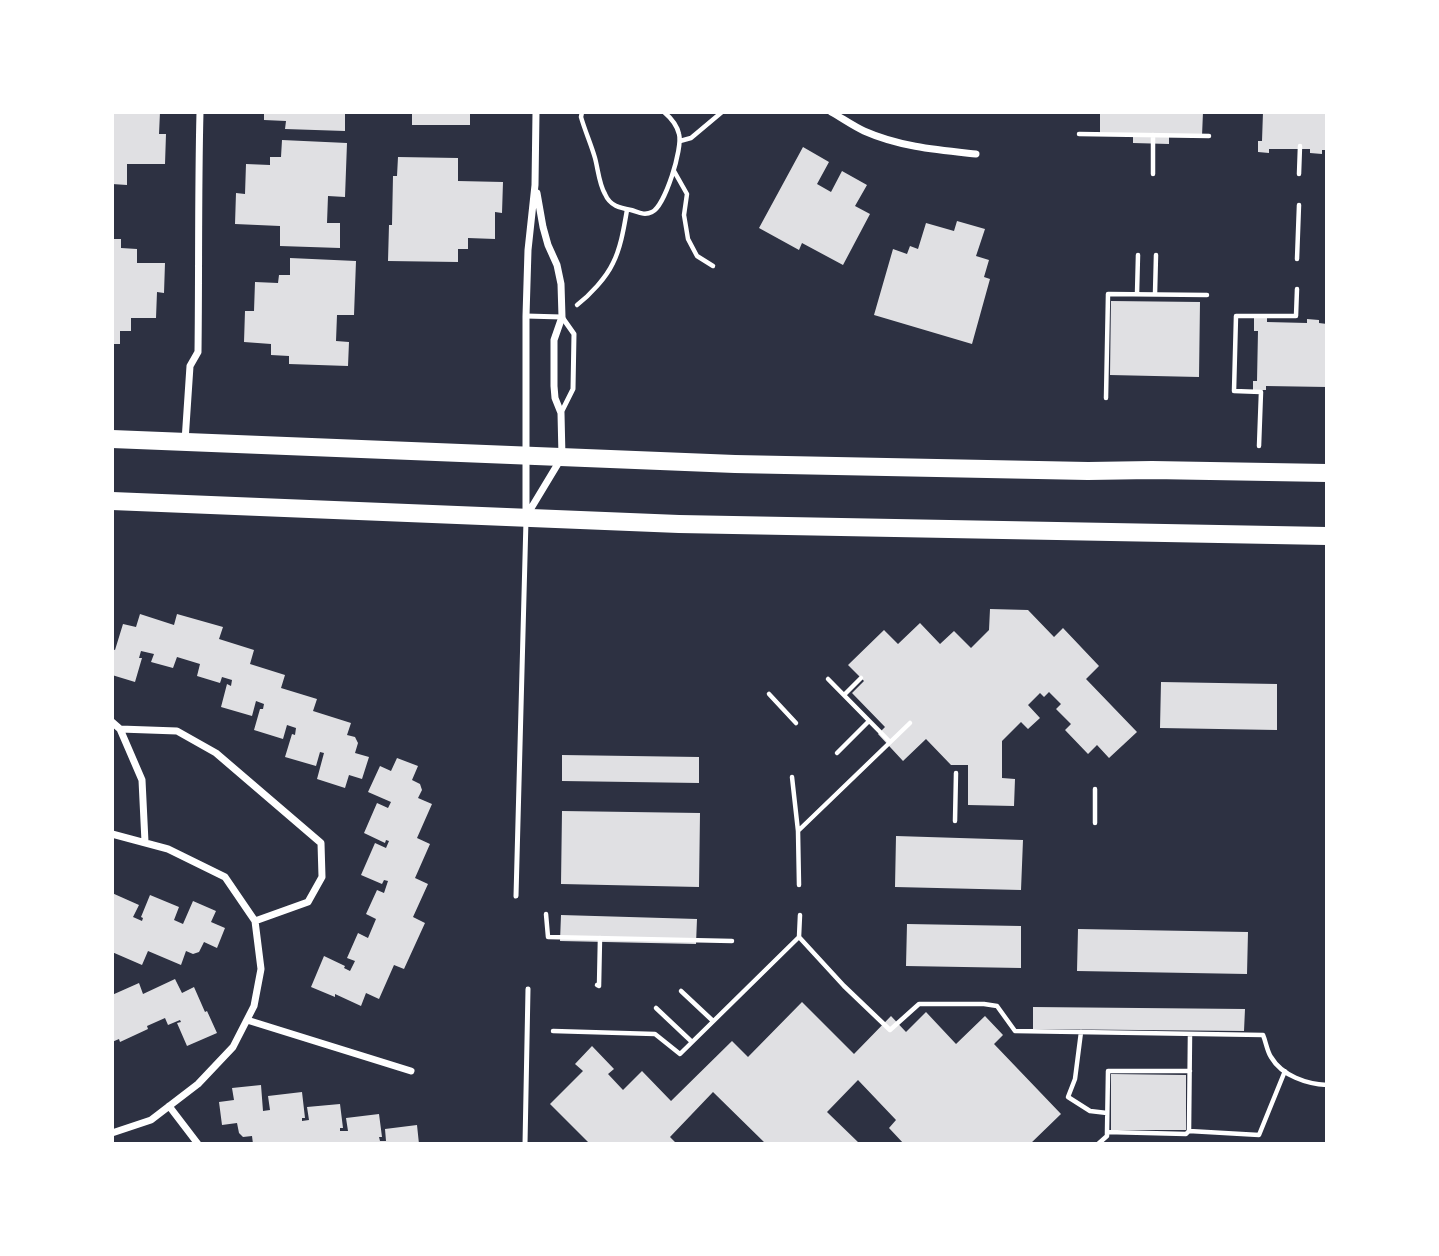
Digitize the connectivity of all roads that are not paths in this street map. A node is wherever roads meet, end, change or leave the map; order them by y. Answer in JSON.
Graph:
{"nodes":[{"id":1,"x":200,"y":112,"type":"edge"},
{"id":2,"x":536,"y":112,"type":"edge"},
{"id":3,"x":831,"y":112,"type":"edge"},
{"id":4,"x":976,"y":154,"type":"dead end"},
{"id":5,"x":535,"y":185,"type":"junction"},
{"id":6,"x":526,"y":316,"type":"junction"},
{"id":7,"x":562,"y":317,"type":"junction"},
{"id":8,"x":561,"y":412,"type":"junction"},
{"id":9,"x":112,"y":439,"type":"edge"},
{"id":10,"x":185,"y":442,"type":"junction"},
{"id":11,"x":525,"y":456,"type":"junction"},
{"id":12,"x":562,"y":457,"type":"junction"},
{"id":13,"x":1327,"y":473,"type":"edge"},
{"id":14,"x":112,"y":501,"type":"edge"},
{"id":15,"x":526,"y":517,"type":"junction"},
{"id":16,"x":1327,"y":536,"type":"edge"},
{"id":17,"x":112,"y":722,"type":"edge"},
{"id":18,"x":120,"y":729,"type":"junction"},
{"id":19,"x":112,"y":834,"type":"edge"},
{"id":20,"x":145,"y":842,"type":"junction"},
{"id":21,"x":516,"y":896,"type":"dead end"},
{"id":22,"x":255,"y":921,"type":"junction"},
{"id":23,"x":528,"y":989,"type":"dead end"},
{"id":24,"x":247,"y":1020,"type":"junction"},
{"id":25,"x":411,"y":1071,"type":"dead end"},
{"id":26,"x":169,"y":1106,"type":"junction"},
{"id":27,"x":112,"y":1133,"type":"edge"},
{"id":28,"x":198,"y":1144,"type":"edge"},
{"id":29,"x":525,"y":1144,"type":"edge"}],
"edges":[{"from":1,"to":10,"type":"street"},
{"from":2,"to":5,"type":"street"},
{"from":3,"to":4,"type":"street"},
{"from":5,"to":6,"type":"street"},
{"from":5,"to":7,"type":"street"},
{"from":6,"to":7,"type":"lane"},
{"from":6,"to":11,"type":"street"},
{"from":7,"to":8,"type":"street"},
{"from":7,"to":8,"type":"lane"},
{"from":8,"to":12,"type":"street"},
{"from":9,"to":10,"type":"main road"},
{"from":10,"to":11,"type":"main road"},
{"from":11,"to":12,"type":"main road"},
{"from":11,"to":15,"type":"street"},
{"from":12,"to":13,"type":"main road"},
{"from":12,"to":15,"type":"street"},
{"from":14,"to":15,"type":"main road"},
{"from":15,"to":16,"type":"main road"},
{"from":15,"to":21,"type":"lane"},
{"from":17,"to":18,"type":"street"},
{"from":18,"to":20,"type":"street"},
{"from":18,"to":22,"type":"street"},
{"from":19,"to":20,"type":"street"},
{"from":20,"to":22,"type":"street"},
{"from":22,"to":24,"type":"street"},
{"from":23,"to":29,"type":"lane"},
{"from":24,"to":25,"type":"street"},
{"from":24,"to":26,"type":"street"},
{"from":26,"to":27,"type":"street"},
{"from":26,"to":28,"type":"street"}]}
